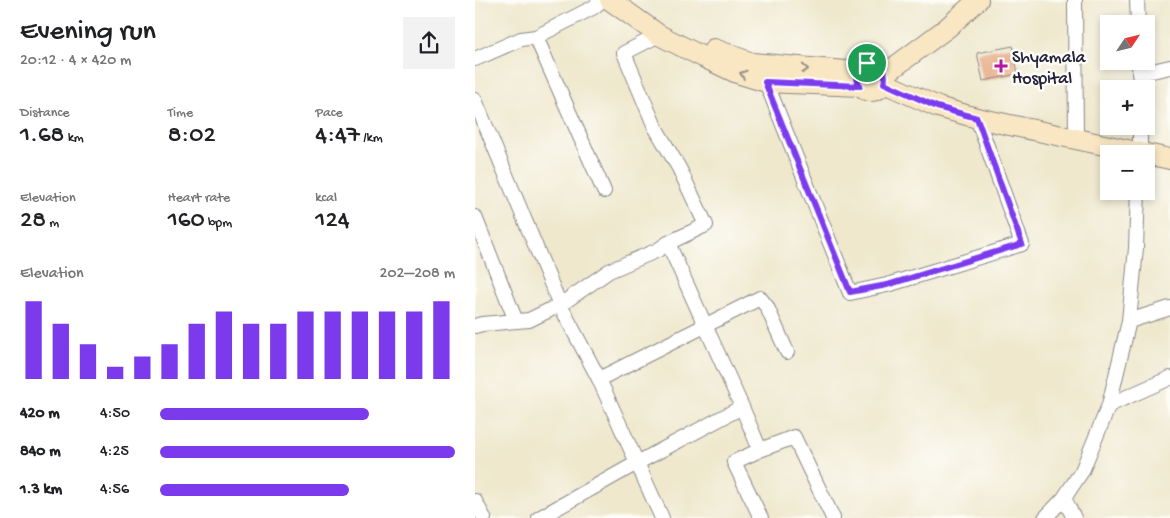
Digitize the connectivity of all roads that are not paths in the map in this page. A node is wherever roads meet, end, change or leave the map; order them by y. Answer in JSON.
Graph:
{"nodes":[{"id":1,"x":602,"y":0,"type":"edge"},
{"id":2,"x":610,"y":0,"type":"edge"},
{"id":3,"x":634,"y":0,"type":"edge"},
{"id":4,"x":1075,"y":0,"type":"edge"},
{"id":5,"x":1137,"y":0,"type":"edge"},
{"id":6,"x":969,"y":3,"type":"edge"},
{"id":7,"x":1138,"y":15,"type":"edge"},
{"id":8,"x":659,"y":35,"type":"junction"},
{"id":9,"x":536,"y":37,"type":"junction"},
{"id":10,"x":475,"y":59,"type":"edge"},
{"id":11,"x":1170,"y":68,"type":"edge"},
{"id":12,"x":882,"y":74,"type":"junction"},
{"id":13,"x":1139,"y":75,"type":"edge"},
{"id":14,"x":858,"y":79,"type":"junction"},
{"id":15,"x":765,"y":82,"type":"junction"},
{"id":16,"x":475,"y":100,"type":"edge"},
{"id":17,"x":977,"y":118,"type":"junction"},
{"id":18,"x":1076,"y":139,"type":"junction"},
{"id":19,"x":1103,"y":145,"type":"edge"},
{"id":20,"x":1155,"y":156,"type":"edge"},
{"id":21,"x":1170,"y":159,"type":"edge"},
{"id":22,"x":604,"y":191,"type":"dead end"},
{"id":23,"x":1138,"y":200,"type":"edge"},
{"id":24,"x":475,"y":217,"type":"edge"},
{"id":25,"x":668,"y":242,"type":"junction"},
{"id":26,"x":560,"y":305,"type":"junction"},
{"id":27,"x":1170,"y":308,"type":"edge"},
{"id":28,"x":1129,"y":320,"type":"junction"},
{"id":29,"x":516,"y":321,"type":"junction"},
{"id":30,"x":705,"y":325,"type":"junction"},
{"id":31,"x":475,"y":326,"type":"edge"},
{"id":32,"x":787,"y":352,"type":"dead end"},
{"id":33,"x":1170,"y":378,"type":"edge"},
{"id":34,"x":599,"y":379,"type":"junction"},
{"id":35,"x":1109,"y":405,"type":"junction"},
{"id":36,"x":743,"y":407,"type":"junction"},
{"id":37,"x":760,"y":450,"type":"junction"},
{"id":38,"x":637,"y":463,"type":"junction"},
{"id":39,"x":1064,"y":498,"type":"junction"},
{"id":40,"x":475,"y":501,"type":"edge"},
{"id":41,"x":484,"y":518,"type":"edge"},
{"id":42,"x":539,"y":518,"type":"edge"},
{"id":43,"x":662,"y":518,"type":"edge"},
{"id":44,"x":761,"y":518,"type":"edge"},
{"id":45,"x":833,"y":518,"type":"edge"},
{"id":46,"x":1045,"y":518,"type":"edge"},
{"id":47,"x":1074,"y":518,"type":"edge"}],
"edges":[{"from":1,"to":9,"type":"street"},
{"from":2,"to":8,"type":"main road"},
{"from":3,"to":14,"type":"main road","one_way":true},
{"from":4,"to":18,"type":"street"},
{"from":5,"to":7,"type":"street"},
{"from":6,"to":12,"type":"main road"},
{"from":15,"to":8,"type":"main road","one_way":true},
{"from":8,"to":25,"type":"street"},
{"from":9,"to":10,"type":"street"},
{"from":9,"to":22,"type":"street"},
{"from":11,"to":13,"type":"street"},
{"from":12,"to":14,"type":"main road"},
{"from":12,"to":17,"type":"main road"},
{"from":14,"to":15,"type":"main road"},
{"from":15,"to":17,"type":"street"},
{"from":16,"to":26,"type":"street"},
{"from":17,"to":18,"type":"main road"},
{"from":18,"to":19,"type":"main road"},
{"from":20,"to":21,"type":"main road"},
{"from":23,"to":28,"type":"street"},
{"from":24,"to":29,"type":"street"},
{"from":25,"to":26,"type":"street"},
{"from":25,"to":30,"type":"street"},
{"from":26,"to":29,"type":"street"},
{"from":26,"to":34,"type":"street"},
{"from":27,"to":28,"type":"street"},
{"from":28,"to":35,"type":"street"},
{"from":29,"to":31,"type":"street"},
{"from":30,"to":32,"type":"street"},
{"from":30,"to":34,"type":"street"},
{"from":30,"to":36,"type":"street"},
{"from":33,"to":35,"type":"street"},
{"from":34,"to":38,"type":"street"},
{"from":35,"to":39,"type":"street"},
{"from":36,"to":37,"type":"street"},
{"from":36,"to":38,"type":"street"},
{"from":37,"to":44,"type":"street"},
{"from":37,"to":45,"type":"street"},
{"from":38,"to":42,"type":"street"},
{"from":38,"to":43,"type":"street"},
{"from":39,"to":46,"type":"street"},
{"from":39,"to":47,"type":"street"},
{"from":40,"to":41,"type":"street"}]}
